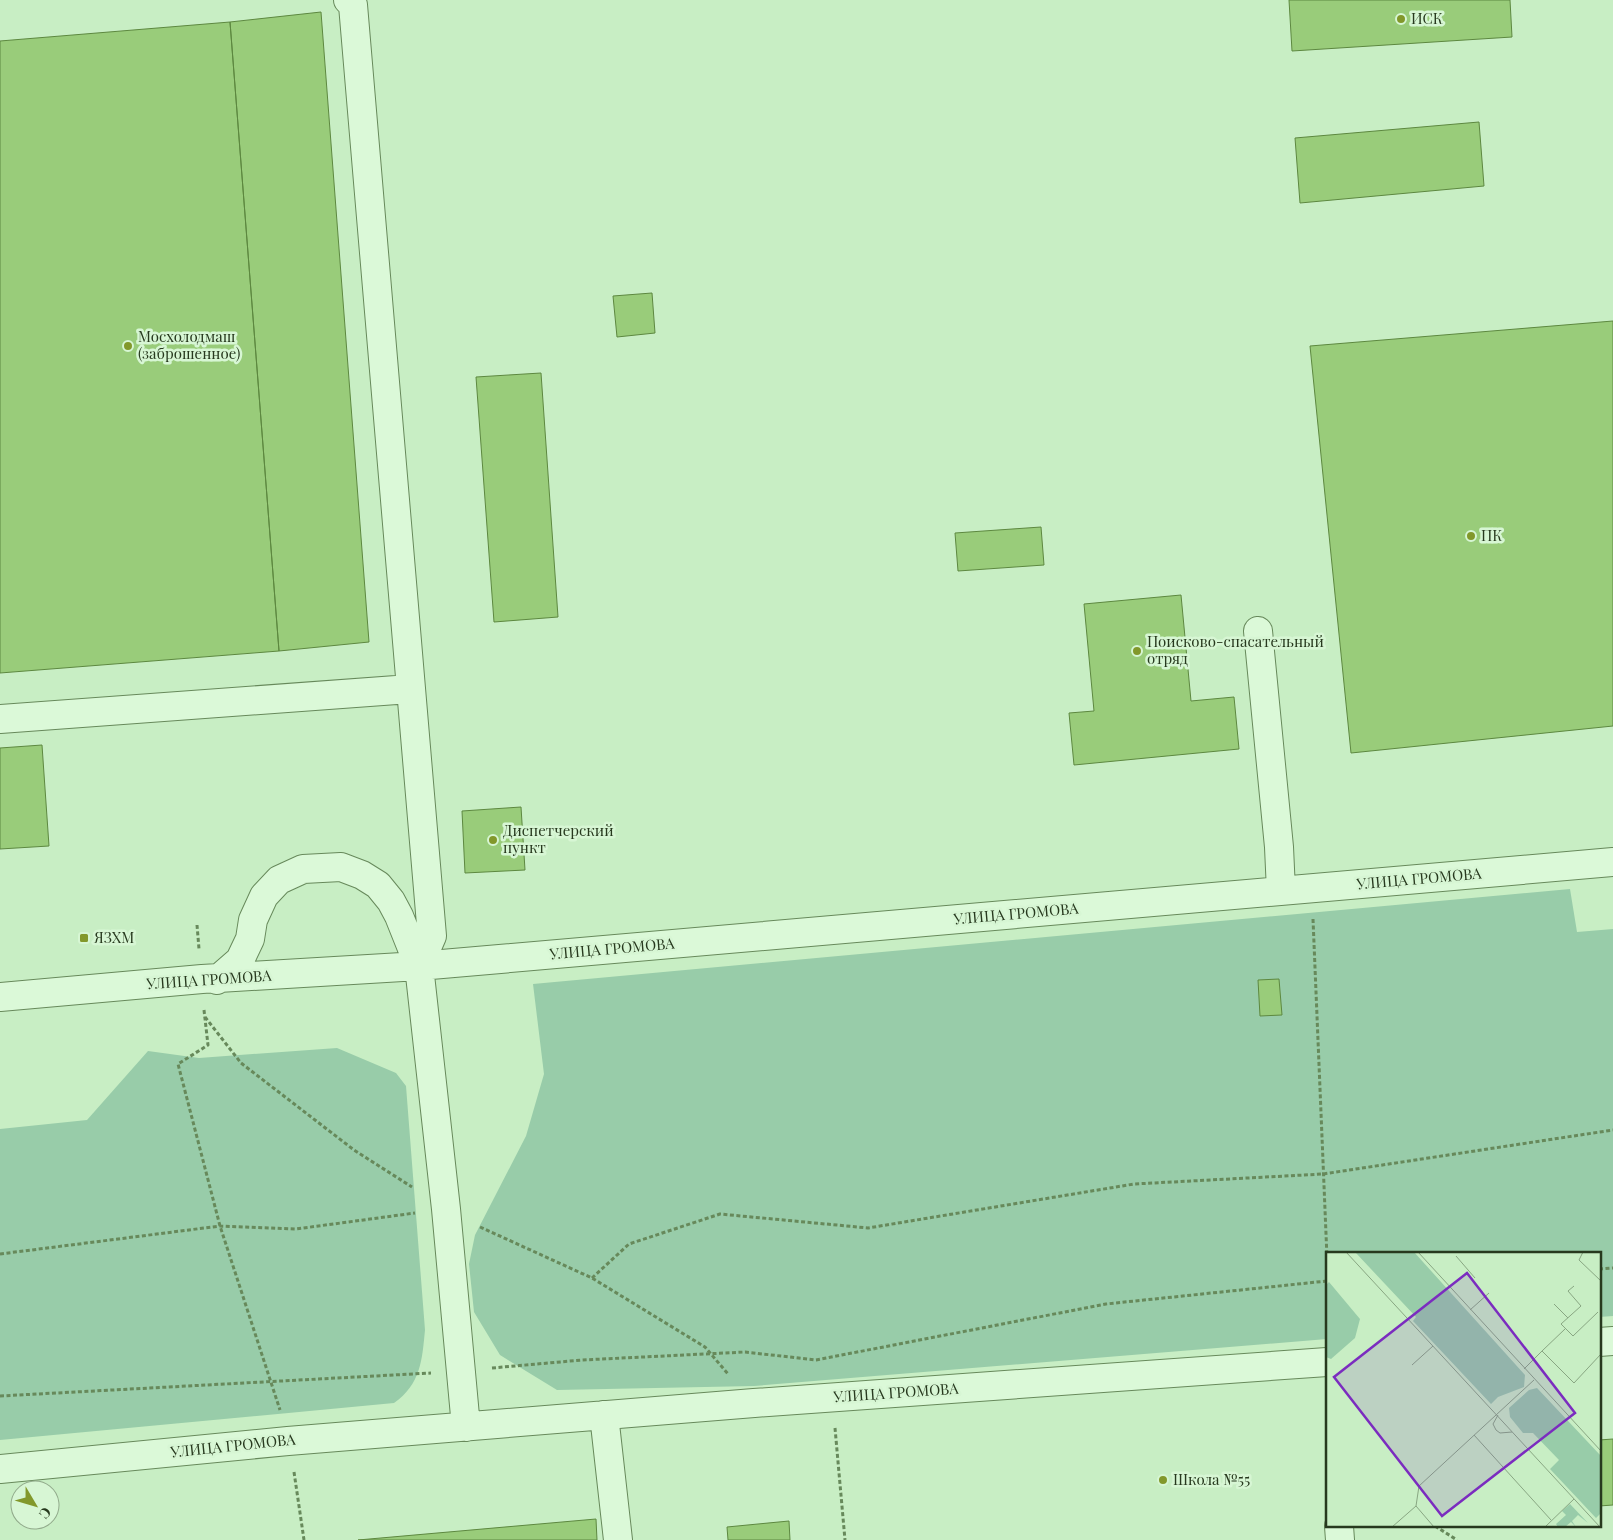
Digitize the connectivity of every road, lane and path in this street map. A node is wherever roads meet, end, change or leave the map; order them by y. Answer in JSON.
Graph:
{"nodes":[{"id":1,"x":348,"y":0,"type":"edge"},
{"id":2,"x":1258,"y":632,"type":"dead end"},
{"id":3,"x":410,"y":689,"type":"junction"},
{"id":4,"x":0,"y":719,"type":"edge"},
{"id":5,"x":1613,"y":862,"type":"edge"},
{"id":6,"x":1312,"y":888,"type":"junction"},
{"id":7,"x":1281,"y":891,"type":"junction"},
{"id":8,"x":197,"y":925,"type":"dead end"},
{"id":9,"x":419,"y":966,"type":"junction"},
{"id":10,"x":209,"y":980,"type":"junction"},
{"id":11,"x":0,"y":997,"type":"edge"},
{"id":12,"x":1613,"y":1130,"type":"edge"},
{"id":13,"x":1323,"y":1174,"type":"junction"},
{"id":14,"x":446,"y":1209,"type":"junction"},
{"id":15,"x":220,"y":1226,"type":"junction"},
{"id":16,"x":1327,"y":1252,"type":"edge"},
{"id":17,"x":0,"y":1254,"type":"edge"},
{"id":18,"x":1613,"y":1268,"type":"edge"},
{"id":19,"x":1600,"y":1270,"type":"edge"},
{"id":20,"x":592,"y":1278,"type":"dead end"},
{"id":21,"x":1326,"y":1281,"type":"edge"},
{"id":22,"x":1613,"y":1341,"type":"edge"},
{"id":23,"x":1600,"y":1342,"type":"edge"},
{"id":24,"x":1326,"y":1362,"type":"edge"},
{"id":25,"x":461,"y":1370,"type":"junction"},
{"id":26,"x":270,"y":1382,"type":"junction"},
{"id":27,"x":0,"y":1396,"type":"edge"},
{"id":28,"x":604,"y":1415,"type":"junction"},
{"id":29,"x":466,"y":1426,"type":"junction"},
{"id":30,"x":835,"y":1427,"type":"dead end"},
{"id":31,"x":288,"y":1441,"type":"junction"},
{"id":32,"x":0,"y":1469,"type":"edge"},
{"id":33,"x":1439,"y":1528,"type":"edge"},
{"id":34,"x":304,"y":1540,"type":"edge"},
{"id":35,"x":618,"y":1540,"type":"edge"},
{"id":36,"x":845,"y":1540,"type":"edge"},
{"id":37,"x":1457,"y":1540,"type":"edge"}],
"edges":[{"from":1,"to":3,"type":"street"},
{"from":2,"to":7,"type":"street"},
{"from":3,"to":4,"type":"street"},
{"from":3,"to":9,"type":"street"},
{"from":5,"to":6,"type":"street","name":"УЛИЦА ГРОМОВА"},
{"from":6,"to":7,"type":"street","name":"УЛИЦА ГРОМОВА"},
{"from":6,"to":13,"type":"path"},
{"from":7,"to":9,"type":"street","name":"УЛИЦА ГРОМОВА"},
{"from":8,"to":10,"type":"path"},
{"from":9,"to":10,"type":"street","name":"УЛИЦА ГРОМОВА"},
{"from":9,"to":10,"type":"street"},
{"from":9,"to":14,"type":"street"},
{"from":10,"to":11,"type":"street","name":"УЛИЦА ГРОМОВА"},
{"from":10,"to":15,"type":"path"},
{"from":12,"to":13,"type":"path"},
{"from":13,"to":16,"type":"path"},
{"from":13,"to":20,"type":"path"},
{"from":14,"to":15,"type":"path"},
{"from":14,"to":25,"type":"street"},
{"from":15,"to":17,"type":"path"},
{"from":15,"to":26,"type":"path"},
{"from":18,"to":19,"type":"path"},
{"from":21,"to":25,"type":"path"},
{"from":22,"to":23,"type":"street"},
{"from":24,"to":28,"type":"street","name":"УЛИЦА ГРОМОВА"},
{"from":25,"to":26,"type":"path"},
{"from":25,"to":29,"type":"street"},
{"from":26,"to":27,"type":"path"},
{"from":26,"to":31,"type":"path"},
{"from":28,"to":29,"type":"street","name":"УЛИЦА ГРОМОВА"},
{"from":28,"to":35,"type":"street"},
{"from":29,"to":31,"type":"street","name":"УЛИЦА ГРОМОВА"},
{"from":30,"to":36,"type":"path"},
{"from":31,"to":32,"type":"street","name":"УЛИЦА ГРОМОВА"},
{"from":31,"to":34,"type":"path"},
{"from":33,"to":37,"type":"path"}]}
